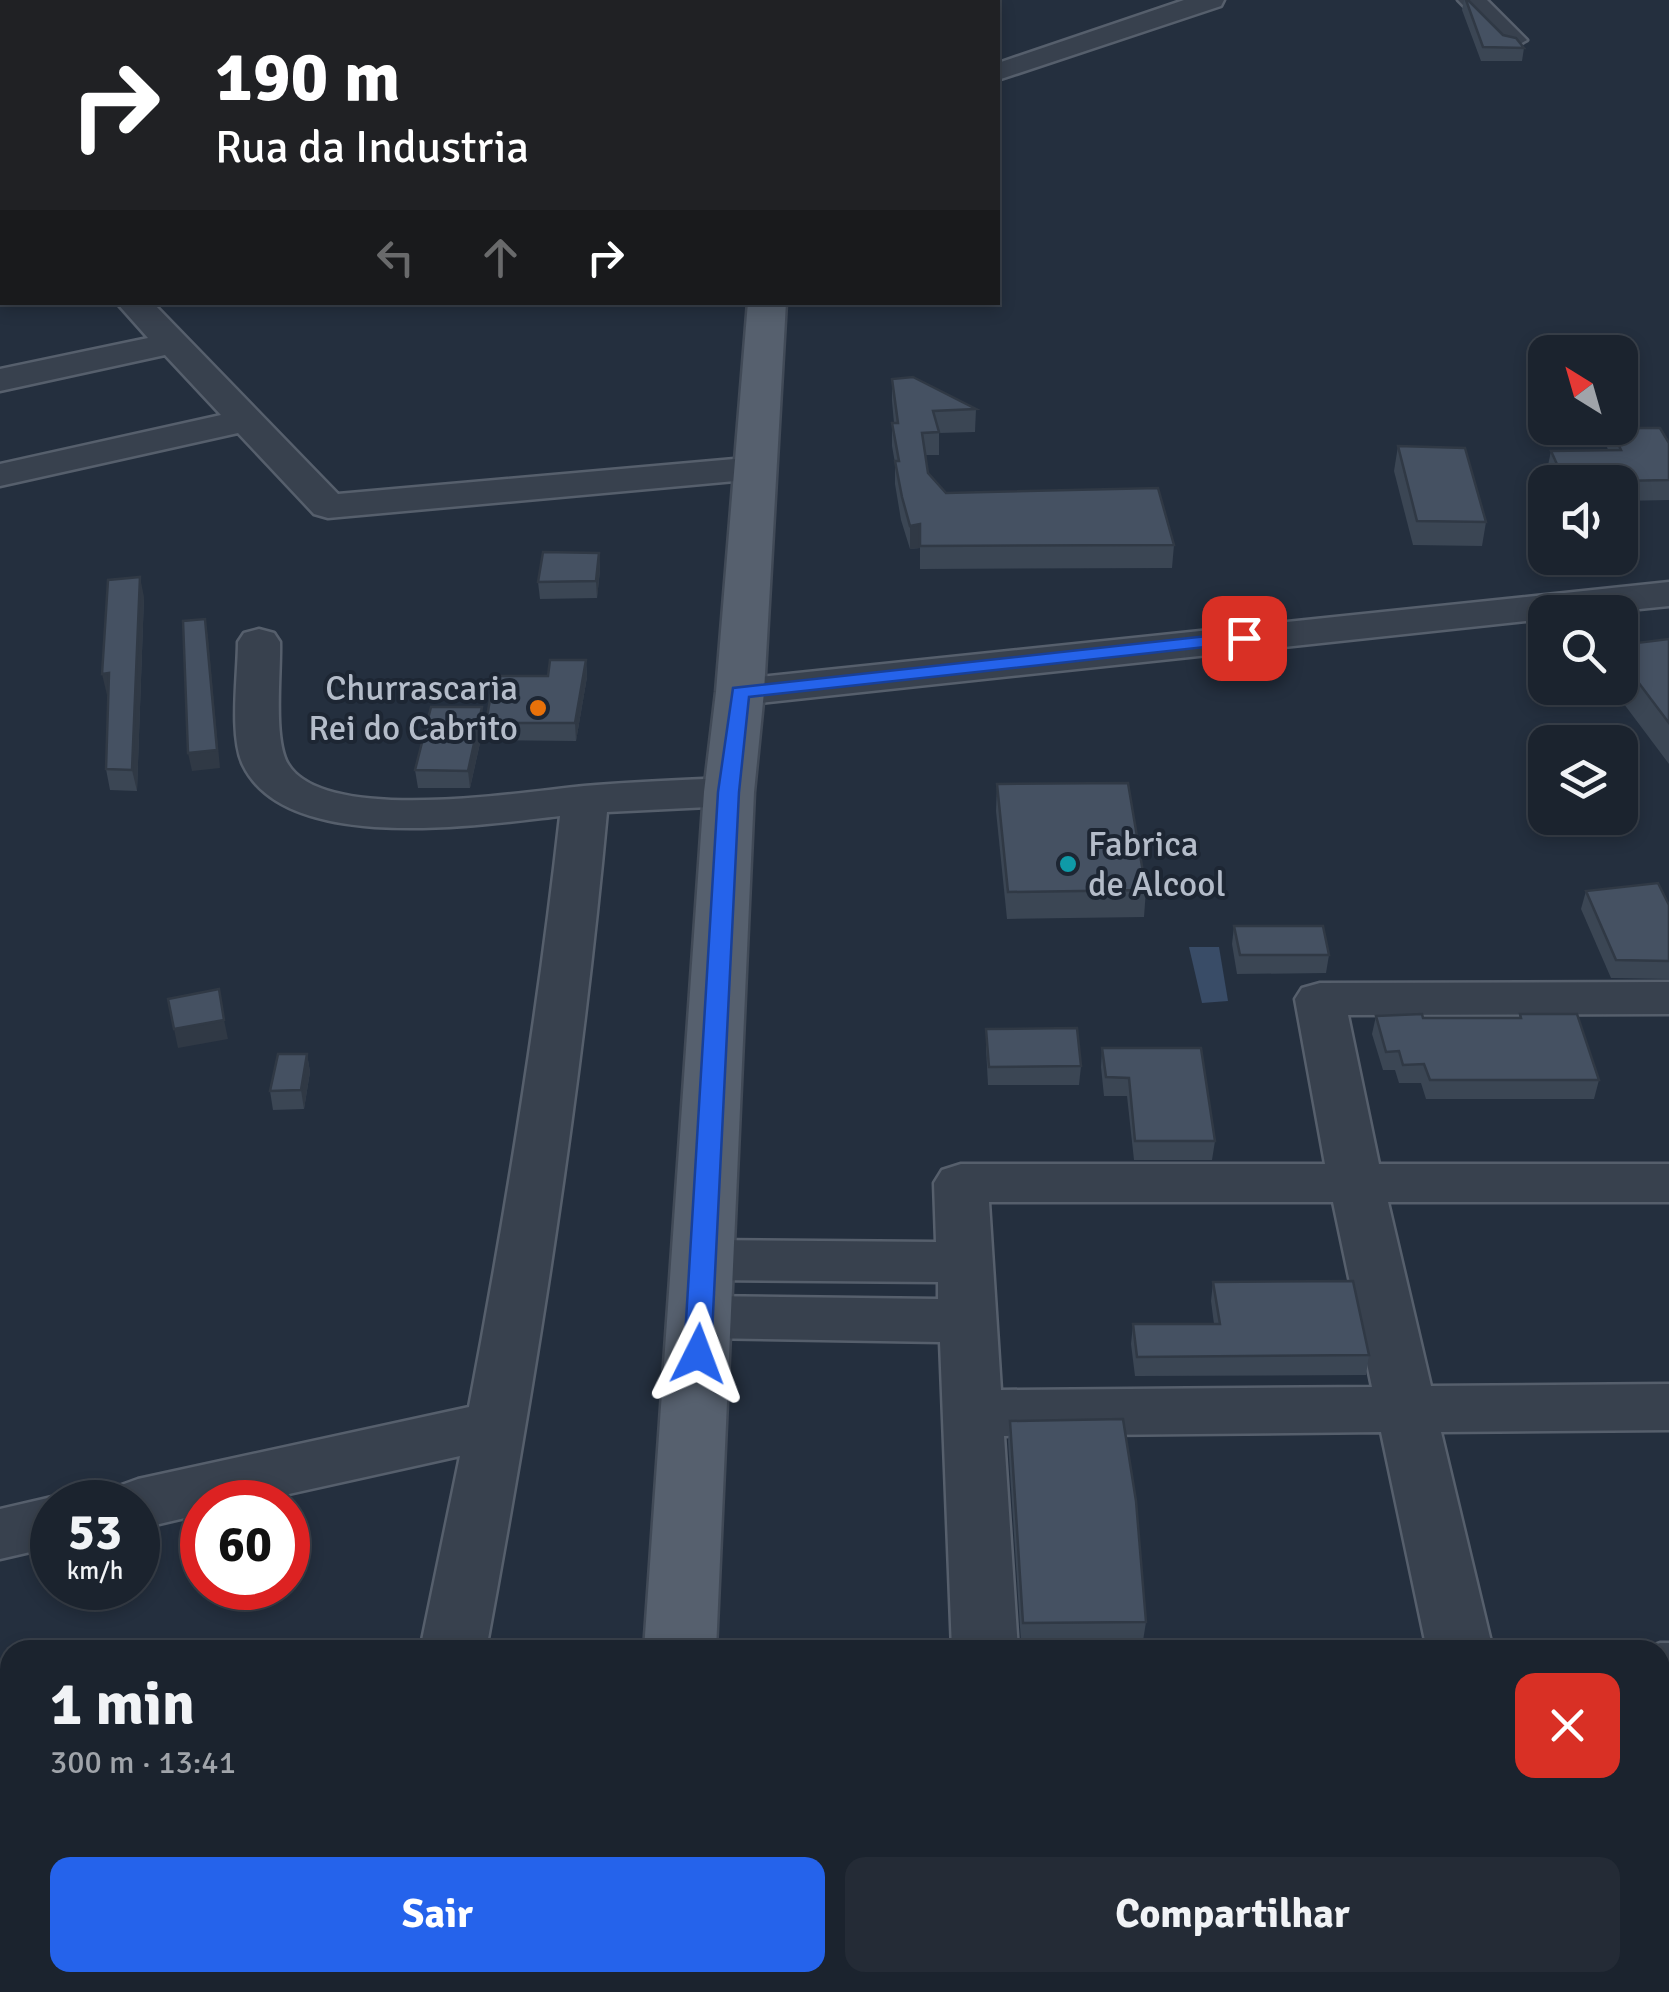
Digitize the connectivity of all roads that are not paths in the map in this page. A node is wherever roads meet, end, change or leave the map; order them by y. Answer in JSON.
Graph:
{"nodes":[{"id":1,"x":1211,"y":0,"type":"edge"},
{"id":2,"x":1471,"y":0,"type":"edge"},
{"id":3,"x":1513,"y":40,"type":"edge"},
{"id":4,"x":1000,"y":71,"type":"edge"},
{"id":5,"x":135,"y":305,"type":"edge"},
{"id":6,"x":768,"y":305,"type":"edge"},
{"id":7,"x":169,"y":344,"type":"junction"},
{"id":8,"x":0,"y":380,"type":"edge"},
{"id":9,"x":245,"y":421,"type":"junction"},
{"id":10,"x":757,"y":468,"type":"junction"},
{"id":11,"x":0,"y":475,"type":"edge"},
{"id":12,"x":1669,"y":594,"type":"edge"},
{"id":13,"x":258,"y":642,"type":"dead end"},
{"id":14,"x":740,"y":692,"type":"junction"},
{"id":15,"x":729,"y":792,"type":"junction"},
{"id":16,"x":585,"y":800,"type":"junction"},
{"id":17,"x":1669,"y":998,"type":"edge"},
{"id":18,"x":1356,"y":1183,"type":"junction"},
{"id":19,"x":1669,"y":1184,"type":"edge"},
{"id":20,"x":703,"y":1260,"type":"junction"},
{"id":21,"x":964,"y":1262,"type":"junction"},
{"id":22,"x":700,"y":1317,"type":"junction"},
{"id":23,"x":967,"y":1321,"type":"junction"},
{"id":24,"x":1669,"y":1407,"type":"edge"},
{"id":25,"x":1405,"y":1409,"type":"junction"},
{"id":26,"x":971,"y":1414,"type":"junction"},
{"id":27,"x":498,"y":1424,"type":"junction"},
{"id":28,"x":160,"y":1499,"type":"edge"},
{"id":29,"x":30,"y":1527,"type":"edge"},
{"id":30,"x":0,"y":1534,"type":"edge"},
{"id":31,"x":455,"y":1640,"type":"edge"},
{"id":32,"x":681,"y":1640,"type":"edge"},
{"id":33,"x":984,"y":1640,"type":"edge"},
{"id":34,"x":1458,"y":1640,"type":"edge"}],
"edges":[{"from":1,"to":4,"type":"street"},
{"from":2,"to":3,"type":"street"},
{"from":5,"to":7,"type":"street"},
{"from":6,"to":10,"type":"main road"},
{"from":7,"to":8,"type":"street"},
{"from":7,"to":9,"type":"street"},
{"from":9,"to":10,"type":"street"},
{"from":9,"to":11,"type":"street"},
{"from":10,"to":14,"type":"main road"},
{"from":12,"to":14,"type":"street"},
{"from":13,"to":16,"type":"street"},
{"from":14,"to":15,"type":"main road"},
{"from":15,"to":16,"type":"street"},
{"from":15,"to":20,"type":"main road"},
{"from":16,"to":27,"type":"street"},
{"from":17,"to":18,"type":"street"},
{"from":18,"to":19,"type":"street"},
{"from":18,"to":21,"type":"street"},
{"from":18,"to":25,"type":"street"},
{"from":20,"to":21,"type":"street"},
{"from":20,"to":22,"type":"main road"},
{"from":21,"to":23,"type":"street"},
{"from":22,"to":23,"type":"street"},
{"from":22,"to":32,"type":"main road"},
{"from":23,"to":26,"type":"street"},
{"from":24,"to":25,"type":"street"},
{"from":25,"to":26,"type":"street"},
{"from":25,"to":34,"type":"street"},
{"from":26,"to":33,"type":"street"},
{"from":27,"to":28,"type":"street"},
{"from":27,"to":31,"type":"street"},
{"from":29,"to":30,"type":"street"}]}
